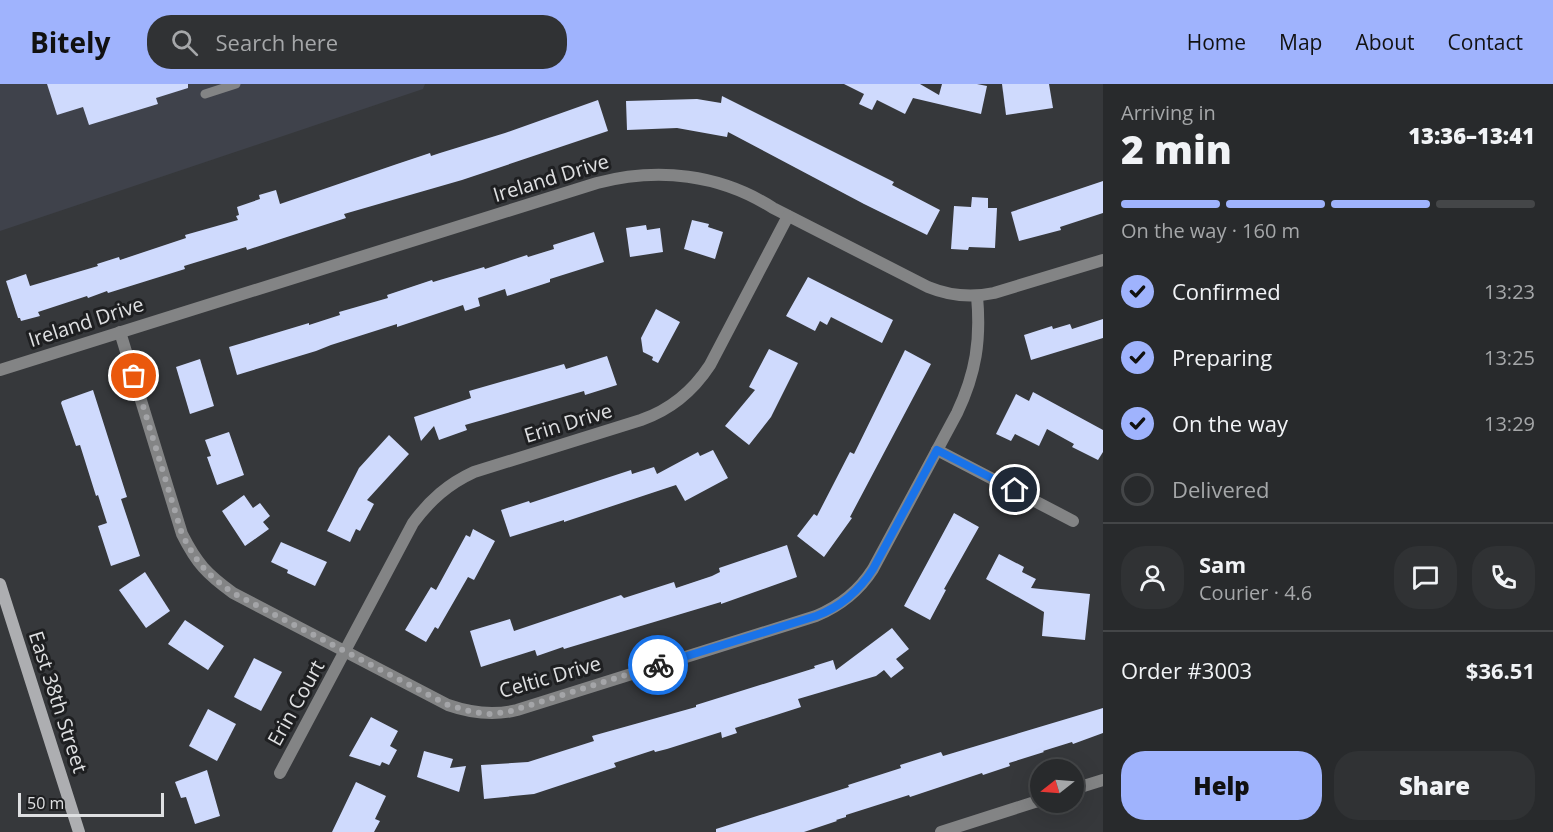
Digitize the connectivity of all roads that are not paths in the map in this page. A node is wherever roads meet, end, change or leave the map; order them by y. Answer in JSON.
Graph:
{"nodes":[{"id":1,"x":236,"y":84,"type":"edge"},
{"id":2,"x":205,"y":94,"type":"dead end"},
{"id":3,"x":788,"y":216,"type":"junction"},
{"id":4,"x":1103,"y":260,"type":"edge"},
{"id":5,"x":977,"y":296,"type":"junction"},
{"id":6,"x":120,"y":332,"type":"junction"},
{"id":7,"x":0,"y":370,"type":"edge"},
{"id":8,"x":937,"y":450,"type":"junction"},
{"id":9,"x":1073,"y":520,"type":"dead end"},
{"id":10,"x":0,"y":584,"type":"edge"},
{"id":11,"x":346,"y":651,"type":"junction"},
{"id":12,"x":280,"y":773,"type":"dead end"},
{"id":13,"x":1103,"y":780,"type":"edge"},
{"id":14,"x":1084,"y":786,"type":"edge"},
{"id":15,"x":1030,"y":804,"type":"edge"},
{"id":16,"x":79,"y":832,"type":"edge"},
{"id":17,"x":941,"y":832,"type":"edge"}],
"edges":[{"from":1,"to":2,"type":"lane"},
{"from":3,"to":5,"type":"street","name":"Ireland Drive"},
{"from":3,"to":6,"type":"street","name":"Ireland Drive"},
{"from":3,"to":11,"type":"street","name":"Erin Drive"},
{"from":4,"to":5,"type":"street","name":"Ireland Drive"},
{"from":5,"to":8,"type":"street","name":"Celtic Drive"},
{"from":6,"to":7,"type":"street","name":"Ireland Drive"},
{"from":6,"to":11,"type":"street","name":"Celtic Drive"},
{"from":8,"to":9,"type":"street"},
{"from":8,"to":11,"type":"street","name":"Celtic Drive"},
{"from":10,"to":16,"type":"main road","name":"East 38th Street"},
{"from":11,"to":12,"type":"street","name":"Erin Court"},
{"from":13,"to":14,"type":"street"},
{"from":15,"to":17,"type":"street"}]}
